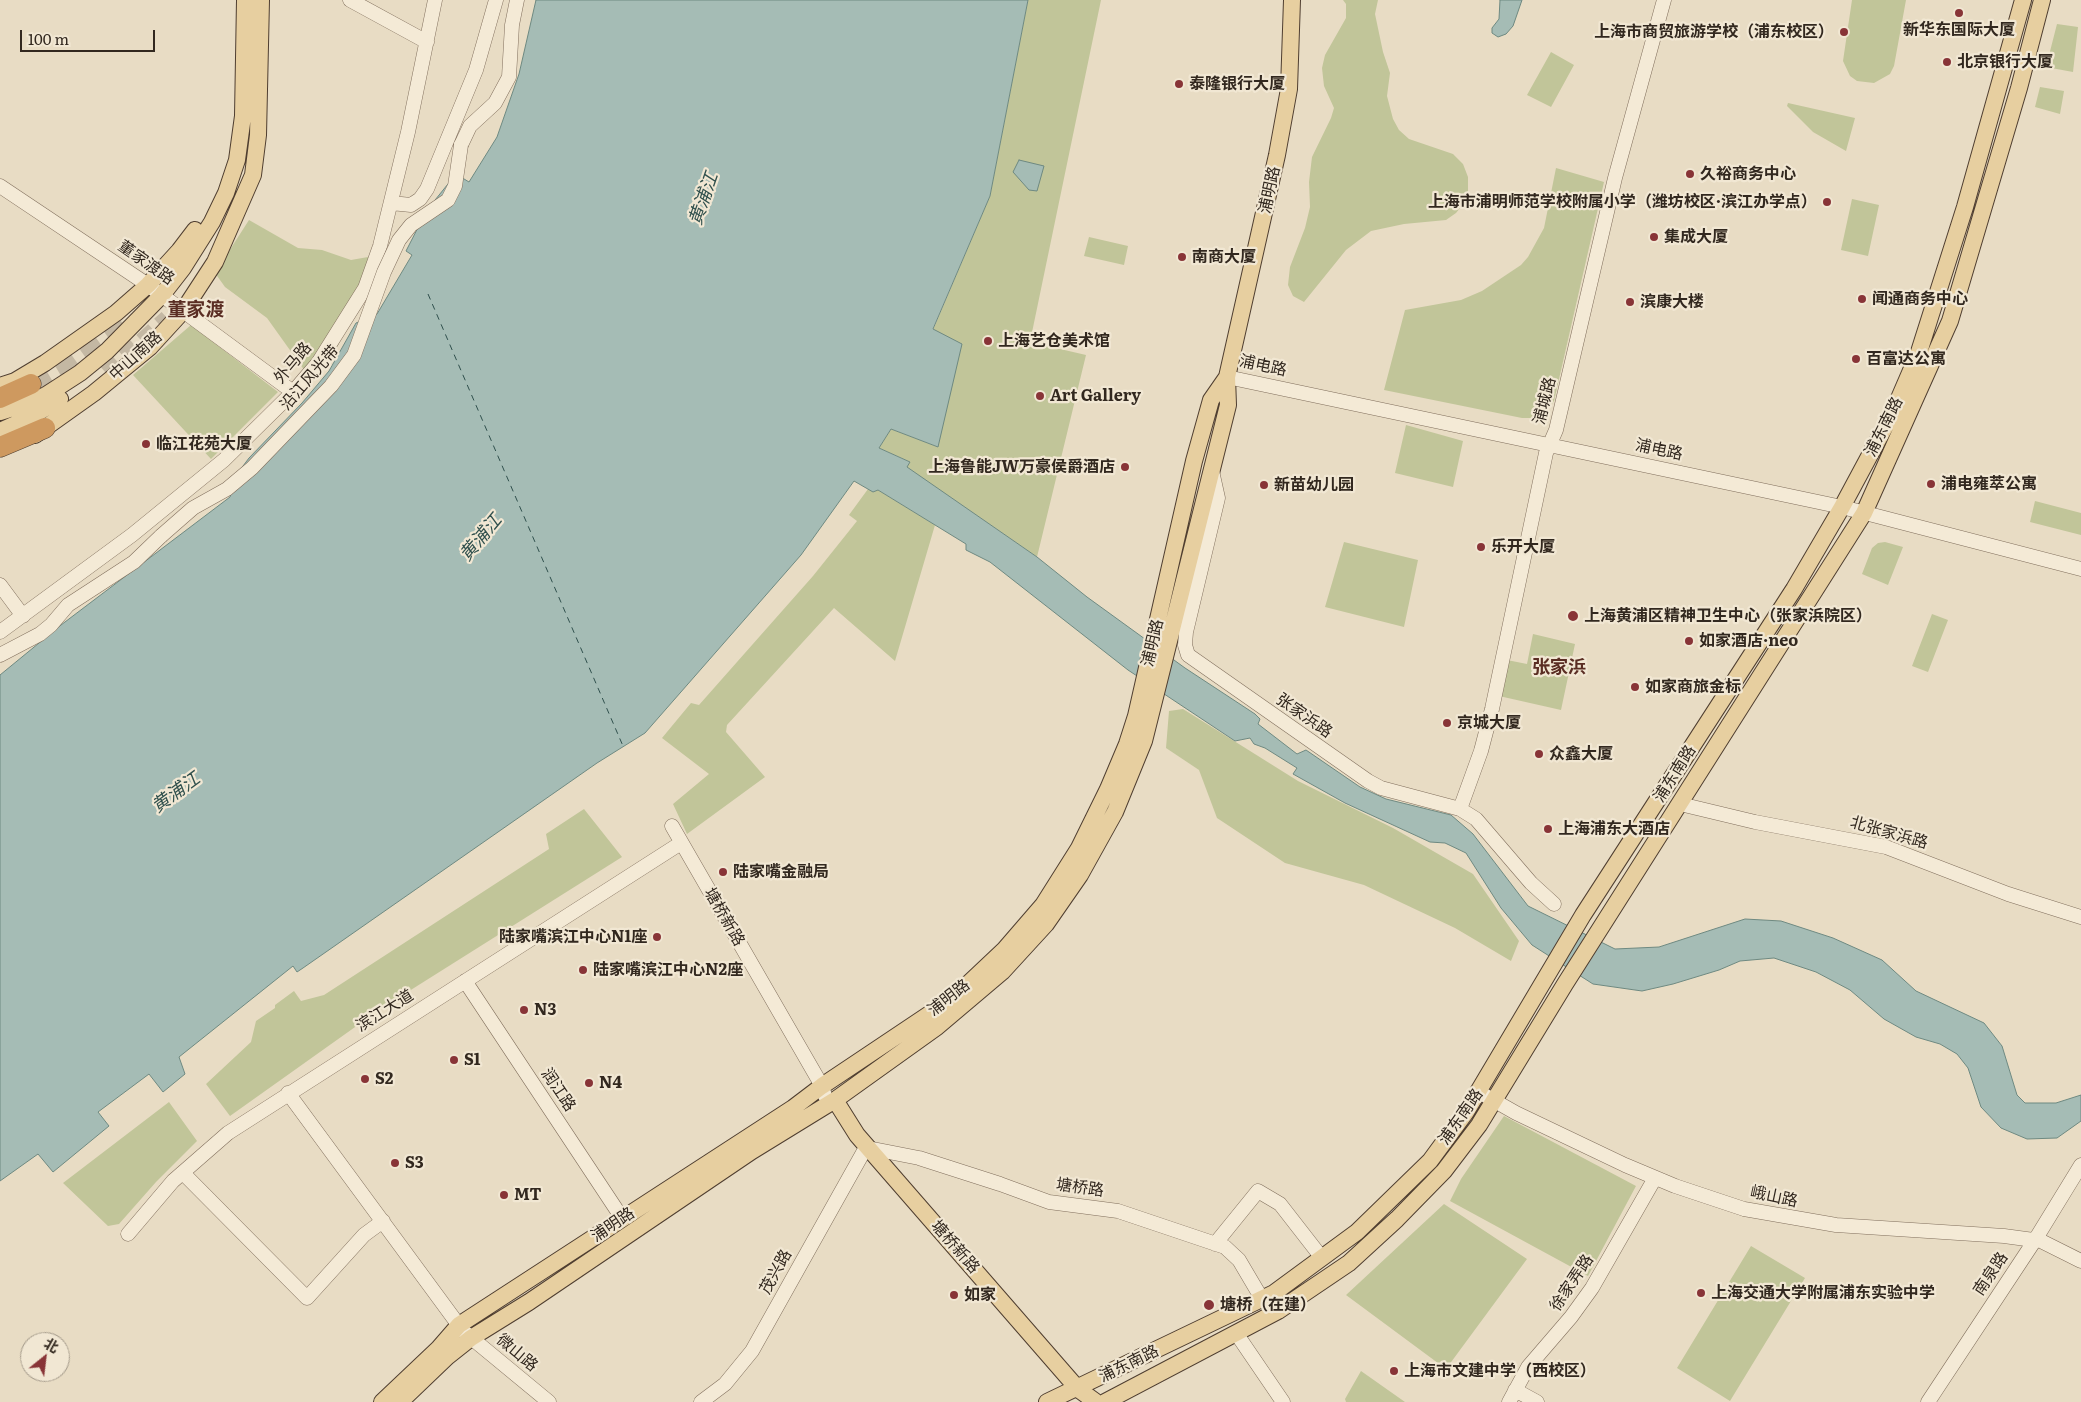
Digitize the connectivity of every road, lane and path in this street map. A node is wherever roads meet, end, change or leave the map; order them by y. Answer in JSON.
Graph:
{"nodes":[{"id":1,"x":245,"y":0,"type":"edge"},
{"id":2,"x":261,"y":0,"type":"edge"},
{"id":3,"x":350,"y":0,"type":"edge"},
{"id":4,"x":435,"y":0,"type":"edge"},
{"id":5,"x":496,"y":0,"type":"edge"},
{"id":6,"x":517,"y":0,"type":"edge"},
{"id":7,"x":1292,"y":0,"type":"edge"},
{"id":8,"x":1664,"y":0,"type":"edge"},
{"id":9,"x":2023,"y":0,"type":"edge"},
{"id":10,"x":2042,"y":0,"type":"edge"},
{"id":11,"x":427,"y":42,"type":"junction"},
{"id":12,"x":237,"y":160,"type":"junction"},
{"id":13,"x":0,"y":186,"type":"edge"},
{"id":14,"x":391,"y":203,"type":"junction"},
{"id":15,"x":148,"y":285,"type":"junction"},
{"id":16,"x":172,"y":302,"type":"junction"},
{"id":17,"x":1227,"y":377,"type":"junction"},
{"id":18,"x":16,"y":387,"type":"edge"},
{"id":19,"x":294,"y":392,"type":"junction"},
{"id":20,"x":0,"y":398,"type":"edge"},
{"id":21,"x":0,"y":411,"type":"edge"},
{"id":22,"x":36,"y":428,"type":"junction"},
{"id":23,"x":0,"y":431,"type":"edge"},
{"id":24,"x":0,"y":441,"type":"edge"},
{"id":25,"x":1550,"y":444,"type":"junction"},
{"id":26,"x":0,"y":447,"type":"edge"},
{"id":27,"x":0,"y":454,"type":"edge"},
{"id":28,"x":1212,"y":470,"type":"junction"},
{"id":29,"x":1842,"y":507,"type":"junction"},
{"id":30,"x":1864,"y":512,"type":"junction"},
{"id":31,"x":2081,"y":569,"type":"edge"},
{"id":32,"x":0,"y":585,"type":"edge"},
{"id":33,"x":23,"y":616,"type":"junction"},
{"id":34,"x":0,"y":632,"type":"edge"},
{"id":35,"x":0,"y":655,"type":"edge"},
{"id":36,"x":1142,"y":720,"type":"junction"},
{"id":37,"x":1680,"y":804,"type":"junction"},
{"id":38,"x":1460,"y":809,"type":"junction"},
{"id":39,"x":672,"y":826,"type":"dead end"},
{"id":40,"x":681,"y":843,"type":"junction"},
{"id":41,"x":1554,"y":904,"type":"dead end"},
{"id":42,"x":2081,"y":917,"type":"edge"},
{"id":43,"x":465,"y":981,"type":"junction"},
{"id":44,"x":822,"y":1086,"type":"junction"},
{"id":45,"x":1479,"y":1092,"type":"junction"},
{"id":46,"x":288,"y":1093,"type":"junction"},
{"id":47,"x":1494,"y":1101,"type":"junction"},
{"id":48,"x":832,"y":1102,"type":"junction"},
{"id":49,"x":866,"y":1150,"type":"junction"},
{"id":50,"x":2081,"y":1165,"type":"edge"},
{"id":51,"x":183,"y":1173,"type":"junction"},
{"id":52,"x":1655,"y":1178,"type":"junction"},
{"id":53,"x":622,"y":1218,"type":"junction"},
{"id":54,"x":383,"y":1221,"type":"junction"},
{"id":55,"x":128,"y":1234,"type":"dead end"},
{"id":56,"x":2035,"y":1240,"type":"junction"},
{"id":57,"x":1214,"y":1244,"type":"junction"},
{"id":58,"x":1322,"y":1258,"type":"junction"},
{"id":59,"x":2081,"y":1261,"type":"edge"},
{"id":60,"x":1262,"y":1299,"type":"junction"},
{"id":61,"x":465,"y":1331,"type":"junction"},
{"id":62,"x":1236,"y":1333,"type":"junction"},
{"id":63,"x":1072,"y":1394,"type":"edge"},
{"id":64,"x":1512,"y":1396,"type":"edge"},
{"id":65,"x":382,"y":1402,"type":"edge"},
{"id":66,"x":400,"y":1402,"type":"edge"},
{"id":67,"x":549,"y":1402,"type":"edge"},
{"id":68,"x":701,"y":1402,"type":"edge"},
{"id":69,"x":1047,"y":1402,"type":"edge"},
{"id":70,"x":1096,"y":1402,"type":"edge"},
{"id":71,"x":1105,"y":1402,"type":"edge"},
{"id":72,"x":1283,"y":1402,"type":"edge"},
{"id":73,"x":1537,"y":1402,"type":"edge"},
{"id":74,"x":1928,"y":1402,"type":"edge"}],
"edges":[{"from":1,"to":12,"type":"main road","name":"中山南路"},
{"from":2,"to":16,"type":"main road","name":"中山南路"},
{"from":3,"to":11,"type":"street"},
{"from":4,"to":11,"type":"street","name":"外马路"},
{"from":5,"to":14,"type":"street"},
{"from":6,"to":35,"type":"street","name":"沿江风光带","bridge":true},
{"from":7,"to":17,"type":"main road","name":"浦明路"},
{"from":8,"to":25,"type":"street","name":"浦城路"},
{"from":9,"to":29,"type":"main road","name":"浦东南路"},
{"from":10,"to":30,"type":"main road","name":"浦东南路"},
{"from":11,"to":14,"type":"street","name":"外马路"},
{"from":12,"to":15,"type":"main road","name":"中山南路"},
{"from":12,"to":16,"type":"main road","name":"中山南路"},
{"from":13,"to":15,"type":"street","name":"董家渡路"},
{"from":14,"to":19,"type":"street","name":"外马路"},
{"from":15,"to":16,"type":"street","name":"董家渡路"},
{"from":15,"to":18,"type":"main road","name":"中山南路"},
{"from":16,"to":19,"type":"street","name":"董家渡路"},
{"from":16,"to":21,"type":"main road","name":"中山南路"},
{"from":16,"to":22,"type":"main road","name":"中山南路"},
{"from":16,"to":23,"type":"main road","name":"中山南路"},
{"from":17,"to":25,"type":"street","name":"浦电路"},
{"from":17,"to":28,"type":"main road","name":"浦明路"},
{"from":17,"to":36,"type":"main road","name":"浦明路"},
{"from":18,"to":20,"type":"highway"},
{"from":18,"to":21,"type":"main road","name":"中山南路"},
{"from":19,"to":33,"type":"street","name":"外马路"},
{"from":22,"to":24,"type":"highway"},
{"from":22,"to":26,"type":"highway"},
{"from":22,"to":27,"type":"main road","name":"中山南路"},
{"from":25,"to":29,"type":"street","name":"浦电路"},
{"from":25,"to":38,"type":"street","name":"浦城路"},
{"from":28,"to":36,"type":"main road","name":"浦明路"},
{"from":28,"to":38,"type":"street","name":"张家浜路"},
{"from":29,"to":30,"type":"street","name":"浦电路"},
{"from":29,"to":45,"type":"main road","name":"浦东南路"},
{"from":30,"to":31,"type":"street","name":"浦电路"},
{"from":30,"to":37,"type":"main road","name":"浦东南路"},
{"from":32,"to":33,"type":"street"},
{"from":33,"to":34,"type":"street","name":"外马路"},
{"from":36,"to":44,"type":"main road","name":"浦明路"},
{"from":36,"to":48,"type":"main road","name":"浦明路"},
{"from":37,"to":42,"type":"street","name":"北张家浜路"},
{"from":37,"to":47,"type":"main road","name":"浦东南路"},
{"from":38,"to":41,"type":"street","name":"张家浜路"},
{"from":39,"to":40,"type":"street","name":"塘桥新路"},
{"from":40,"to":43,"type":"street","name":"滨江大道"},
{"from":40,"to":44,"type":"street","name":"塘桥新路"},
{"from":43,"to":46,"type":"street","name":"滨江大道"},
{"from":43,"to":53,"type":"street","name":"润江路"},
{"from":44,"to":48,"type":"street","name":"塘桥新路"},
{"from":44,"to":53,"type":"main road","name":"浦明路"},
{"from":45,"to":47,"type":"street","name":"峨山路"},
{"from":45,"to":58,"type":"main road","name":"浦东南路"},
{"from":46,"to":51,"type":"street","name":"滨江大道"},
{"from":46,"to":54,"type":"street","name":"微山路"},
{"from":47,"to":52,"type":"street","name":"峨山路"},
{"from":47,"to":62,"type":"main road","name":"浦东南路"},
{"from":48,"to":49,"type":"main road","name":"塘桥新路"},
{"from":48,"to":61,"type":"main road","name":"浦明路"},
{"from":49,"to":57,"type":"street","name":"塘桥路"},
{"from":49,"to":63,"type":"main road","name":"塘桥新路"},
{"from":49,"to":68,"type":"street","name":"茂兴路"},
{"from":50,"to":56,"type":"street","name":"南泉路"},
{"from":51,"to":54,"type":"street"},
{"from":51,"to":55,"type":"street","name":"滨江大道"},
{"from":52,"to":56,"type":"street","name":"峨山路"},
{"from":52,"to":64,"type":"street","name":"徐家弄路"},
{"from":53,"to":61,"type":"main road","name":"浦明路"},
{"from":54,"to":61,"type":"street","name":"微山路"},
{"from":56,"to":59,"type":"street","name":"峨山路"},
{"from":56,"to":74,"type":"street","name":"南泉路"},
{"from":57,"to":58,"type":"street"},
{"from":57,"to":60,"type":"street","name":"塘桥路"},
{"from":58,"to":60,"type":"main road","name":"浦东南路"},
{"from":60,"to":63,"type":"main road","name":"浦东南路"},
{"from":61,"to":65,"type":"main road","name":"浦明路"},
{"from":61,"to":66,"type":"main road","name":"浦明路"},
{"from":61,"to":67,"type":"street","name":"微山路"},
{"from":62,"to":71,"type":"main road","name":"浦东南路"},
{"from":62,"to":72,"type":"street"},
{"from":63,"to":69,"type":"main road","name":"浦东南路"},
{"from":63,"to":70,"type":"main road","name":"塘桥新路"},
{"from":64,"to":73,"type":"street"}]}
